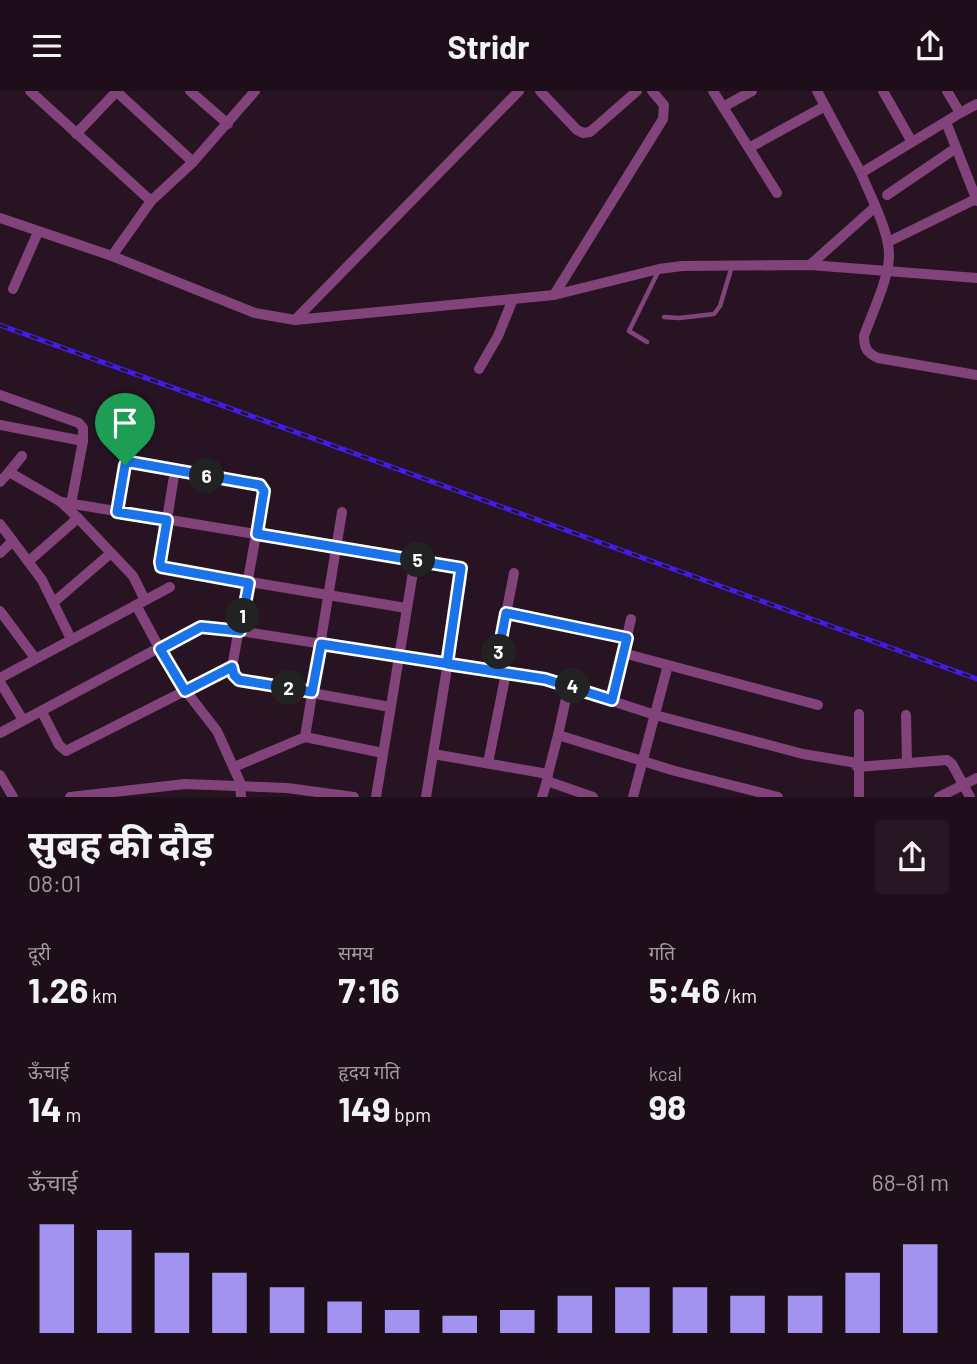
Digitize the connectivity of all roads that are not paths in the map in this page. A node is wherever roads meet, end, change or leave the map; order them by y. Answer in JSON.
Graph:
{"nodes":[{"id":1,"x":30,"y":91,"type":"edge"},
{"id":2,"x":116,"y":91,"type":"edge"},
{"id":3,"x":190,"y":91,"type":"edge"},
{"id":4,"x":256,"y":91,"type":"edge"},
{"id":5,"x":519,"y":91,"type":"edge"},
{"id":6,"x":540,"y":91,"type":"edge"},
{"id":7,"x":652,"y":91,"type":"edge"},
{"id":8,"x":713,"y":91,"type":"edge"},
{"id":9,"x":752,"y":91,"type":"edge"},
{"id":10,"x":817,"y":91,"type":"edge"},
{"id":11,"x":883,"y":91,"type":"edge"},
{"id":12,"x":947,"y":91,"type":"edge"},
{"id":13,"x":630,"y":93,"type":"edge"},
{"id":14,"x":977,"y":104,"type":"edge"},
{"id":15,"x":825,"y":106,"type":"junction"},
{"id":16,"x":723,"y":107,"type":"junction"},
{"id":17,"x":960,"y":113,"type":"junction"},
{"id":18,"x":946,"y":122,"type":"junction"},
{"id":19,"x":228,"y":124,"type":"junction"},
{"id":20,"x":76,"y":134,"type":"junction"},
{"id":21,"x":912,"y":142,"type":"junction"},
{"id":22,"x":749,"y":148,"type":"junction"},
{"id":23,"x":956,"y":148,"type":"junction"},
{"id":24,"x":193,"y":162,"type":"junction"},
{"id":25,"x":861,"y":173,"type":"junction"},
{"id":26,"x":777,"y":193,"type":"dead end"},
{"id":27,"x":887,"y":195,"type":"dead end"},
{"id":28,"x":977,"y":200,"type":"edge"},
{"id":29,"x":151,"y":201,"type":"junction"},
{"id":30,"x":874,"y":207,"type":"junction"},
{"id":31,"x":0,"y":218,"type":"edge"},
{"id":32,"x":38,"y":232,"type":"junction"},
{"id":33,"x":888,"y":242,"type":"junction"},
{"id":34,"x":112,"y":256,"type":"junction"},
{"id":35,"x":732,"y":265,"type":"junction"},
{"id":36,"x":810,"y":265,"type":"junction"},
{"id":37,"x":659,"y":269,"type":"junction"},
{"id":38,"x":886,"y":272,"type":"junction"},
{"id":39,"x":977,"y":277,"type":"edge"},
{"id":40,"x":13,"y":289,"type":"dead end"},
{"id":41,"x":554,"y":295,"type":"junction"},
{"id":42,"x":513,"y":299,"type":"junction"},
{"id":43,"x":664,"y":317,"type":"dead end"},
{"id":44,"x":295,"y":320,"type":"junction"},
{"id":45,"x":647,"y":342,"type":"dead end"},
{"id":46,"x":480,"y":369,"type":"dead end"},
{"id":47,"x":977,"y":375,"type":"edge"},
{"id":48,"x":0,"y":395,"type":"edge"},
{"id":49,"x":0,"y":425,"type":"edge"},
{"id":50,"x":83,"y":442,"type":"junction"},
{"id":51,"x":22,"y":456,"type":"dead end"},
{"id":52,"x":175,"y":470,"type":"junction"},
{"id":53,"x":9,"y":472,"type":"junction"},
{"id":54,"x":0,"y":482,"type":"edge"},
{"id":55,"x":66,"y":503,"type":"junction"},
{"id":56,"x":117,"y":512,"type":"junction"},
{"id":57,"x":342,"y":512,"type":"dead end"},
{"id":58,"x":78,"y":518,"type":"junction"},
{"id":59,"x":167,"y":520,"type":"junction"},
{"id":60,"x":0,"y":524,"type":"edge"},
{"id":61,"x":257,"y":534,"type":"junction"},
{"id":62,"x":13,"y":541,"type":"junction"},
{"id":63,"x":337,"y":547,"type":"junction"},
{"id":64,"x":0,"y":553,"type":"edge"},
{"id":65,"x":111,"y":553,"type":"junction"},
{"id":66,"x":415,"y":560,"type":"junction"},
{"id":67,"x":29,"y":561,"type":"junction"},
{"id":68,"x":514,"y":573,"type":"dead end"},
{"id":69,"x":249,"y":583,"type":"junction"},
{"id":70,"x":170,"y":587,"type":"dead end"},
{"id":71,"x":330,"y":596,"type":"junction"},
{"id":72,"x":54,"y":603,"type":"junction"},
{"id":73,"x":141,"y":603,"type":"junction"},
{"id":74,"x":406,"y":608,"type":"junction"},
{"id":75,"x":0,"y":611,"type":"edge"},
{"id":76,"x":506,"y":613,"type":"junction"},
{"id":77,"x":631,"y":619,"type":"dead end"},
{"id":78,"x":240,"y":631,"type":"junction"},
{"id":79,"x":627,"y":638,"type":"junction"},
{"id":80,"x":71,"y":639,"type":"junction"},
{"id":81,"x":321,"y":644,"type":"junction"},
{"id":82,"x":160,"y":649,"type":"junction"},
{"id":83,"x":623,"y":653,"type":"junction"},
{"id":84,"x":400,"y":656,"type":"junction"},
{"id":85,"x":35,"y":658,"type":"junction"},
{"id":86,"x":447,"y":664,"type":"junction"},
{"id":87,"x":668,"y":665,"type":"junction"},
{"id":88,"x":232,"y":667,"type":"junction"},
{"id":89,"x":500,"y":672,"type":"junction"},
{"id":90,"x":0,"y":680,"type":"edge"},
{"id":91,"x":569,"y":685,"type":"junction"},
{"id":92,"x":185,"y":691,"type":"junction"},
{"id":93,"x":312,"y":692,"type":"junction"},
{"id":94,"x":612,"y":700,"type":"junction"},
{"id":95,"x":818,"y":705,"type":"dead end"},
{"id":96,"x":390,"y":707,"type":"junction"},
{"id":97,"x":42,"y":712,"type":"junction"},
{"id":98,"x":859,"y":714,"type":"dead end"},
{"id":99,"x":655,"y":715,"type":"junction"},
{"id":100,"x":906,"y":715,"type":"dead end"},
{"id":101,"x":23,"y":720,"type":"junction"},
{"id":102,"x":0,"y":733,"type":"edge"},
{"id":103,"x":558,"y":735,"type":"junction"},
{"id":104,"x":305,"y":737,"type":"junction"},
{"id":105,"x":383,"y":753,"type":"junction"},
{"id":106,"x":433,"y":754,"type":"junction"},
{"id":107,"x":643,"y":761,"type":"junction"},
{"id":108,"x":907,"y":763,"type":"junction"},
{"id":109,"x":488,"y":764,"type":"junction"},
{"id":110,"x":857,"y":765,"type":"junction"},
{"id":111,"x":234,"y":767,"type":"junction"},
{"id":112,"x":0,"y":775,"type":"edge"},
{"id":113,"x":547,"y":778,"type":"junction"},
{"id":114,"x":977,"y":778,"type":"edge"},
{"id":115,"x":964,"y":785,"type":"junction"},
{"id":116,"x":241,"y":792,"type":"edge"},
{"id":117,"x":122,"y":794,"type":"edge"},
{"id":118,"x":13,"y":797,"type":"edge"},
{"id":119,"x":70,"y":797,"type":"edge"},
{"id":120,"x":354,"y":797,"type":"edge"},
{"id":121,"x":376,"y":797,"type":"edge"},
{"id":122,"x":426,"y":797,"type":"edge"},
{"id":123,"x":542,"y":797,"type":"edge"},
{"id":124,"x":593,"y":797,"type":"edge"},
{"id":125,"x":633,"y":797,"type":"edge"},
{"id":126,"x":778,"y":797,"type":"edge"},
{"id":127,"x":859,"y":797,"type":"edge"},
{"id":128,"x":939,"y":797,"type":"edge"},
{"id":129,"x":970,"y":797,"type":"edge"}],
"edges":[{"from":1,"to":20,"type":"street"},
{"from":2,"to":20,"type":"street"},
{"from":2,"to":24,"type":"street"},
{"from":3,"to":19,"type":"street"},
{"from":4,"to":19,"type":"street"},
{"from":5,"to":44,"type":"street"},
{"from":6,"to":13,"type":"street"},
{"from":7,"to":41,"type":"street"},
{"from":8,"to":16,"type":"street"},
{"from":9,"to":16,"type":"street"},
{"from":10,"to":15,"type":"street"},
{"from":11,"to":21,"type":"street"},
{"from":12,"to":17,"type":"street"},
{"from":14,"to":17,"type":"street"},
{"from":15,"to":22,"type":"street"},
{"from":15,"to":25,"type":"street"},
{"from":16,"to":22,"type":"street"},
{"from":17,"to":18,"type":"street"},
{"from":18,"to":21,"type":"street"},
{"from":18,"to":23,"type":"street"},
{"from":19,"to":24,"type":"street"},
{"from":20,"to":29,"type":"street"},
{"from":21,"to":25,"type":"street"},
{"from":22,"to":26,"type":"street"},
{"from":23,"to":27,"type":"street"},
{"from":23,"to":28,"type":"street"},
{"from":24,"to":29,"type":"street"},
{"from":25,"to":30,"type":"street"},
{"from":28,"to":33,"type":"street"},
{"from":29,"to":34,"type":"street"},
{"from":30,"to":33,"type":"street"},
{"from":30,"to":36,"type":"street"},
{"from":31,"to":32,"type":"street"},
{"from":32,"to":34,"type":"street"},
{"from":32,"to":40,"type":"street"},
{"from":33,"to":38,"type":"street"},
{"from":34,"to":44,"type":"street"},
{"from":35,"to":36,"type":"street"},
{"from":35,"to":37,"type":"street"},
{"from":35,"to":43,"type":"lane"},
{"from":36,"to":38,"type":"street"},
{"from":37,"to":41,"type":"street"},
{"from":37,"to":45,"type":"lane"},
{"from":38,"to":39,"type":"street"},
{"from":38,"to":47,"type":"street"},
{"from":41,"to":42,"type":"street"},
{"from":42,"to":44,"type":"street"},
{"from":42,"to":46,"type":"street"},
{"from":48,"to":50,"type":"street"},
{"from":49,"to":50,"type":"street"},
{"from":50,"to":55,"type":"street"},
{"from":51,"to":53,"type":"street"},
{"from":52,"to":56,"type":"street"},
{"from":52,"to":59,"type":"street"},
{"from":52,"to":61,"type":"street"},
{"from":53,"to":54,"type":"street"},
{"from":53,"to":55,"type":"street"},
{"from":55,"to":56,"type":"street"},
{"from":55,"to":58,"type":"street"},
{"from":56,"to":59,"type":"street"},
{"from":57,"to":63,"type":"street"},
{"from":58,"to":65,"type":"street"},
{"from":58,"to":67,"type":"street"},
{"from":59,"to":61,"type":"street"},
{"from":59,"to":69,"type":"street"},
{"from":60,"to":62,"type":"street"},
{"from":61,"to":63,"type":"street"},
{"from":61,"to":69,"type":"street"},
{"from":62,"to":64,"type":"street"},
{"from":62,"to":67,"type":"street"},
{"from":63,"to":66,"type":"street"},
{"from":63,"to":71,"type":"street"},
{"from":65,"to":72,"type":"street"},
{"from":65,"to":73,"type":"street"},
{"from":66,"to":74,"type":"street"},
{"from":66,"to":86,"type":"street"},
{"from":67,"to":72,"type":"street"},
{"from":68,"to":76,"type":"street"},
{"from":69,"to":71,"type":"street"},
{"from":69,"to":78,"type":"street"},
{"from":70,"to":73,"type":"street"},
{"from":71,"to":74,"type":"street"},
{"from":71,"to":81,"type":"street"},
{"from":72,"to":80,"type":"street"},
{"from":73,"to":80,"type":"street"},
{"from":73,"to":82,"type":"street"},
{"from":74,"to":84,"type":"street"},
{"from":75,"to":85,"type":"street"},
{"from":76,"to":79,"type":"street"},
{"from":76,"to":89,"type":"street"},
{"from":77,"to":79,"type":"street"},
{"from":78,"to":81,"type":"street"},
{"from":78,"to":82,"type":"street"},
{"from":78,"to":88,"type":"street"},
{"from":79,"to":83,"type":"street"},
{"from":80,"to":85,"type":"street"},
{"from":81,"to":84,"type":"street"},
{"from":81,"to":93,"type":"street"},
{"from":82,"to":92,"type":"street"},
{"from":82,"to":97,"type":"street"},
{"from":83,"to":87,"type":"street"},
{"from":83,"to":94,"type":"street"},
{"from":84,"to":86,"type":"street"},
{"from":84,"to":96,"type":"street"},
{"from":85,"to":90,"type":"street"},
{"from":86,"to":89,"type":"street"},
{"from":86,"to":106,"type":"street"},
{"from":87,"to":95,"type":"street"},
{"from":87,"to":99,"type":"street"},
{"from":88,"to":92,"type":"street"},
{"from":88,"to":93,"type":"street"},
{"from":89,"to":91,"type":"street"},
{"from":89,"to":109,"type":"street"},
{"from":90,"to":101,"type":"street"},
{"from":91,"to":94,"type":"street"},
{"from":91,"to":103,"type":"street"},
{"from":92,"to":97,"type":"street"},
{"from":92,"to":111,"type":"street"},
{"from":93,"to":96,"type":"street"},
{"from":93,"to":104,"type":"street"},
{"from":94,"to":99,"type":"street"},
{"from":96,"to":105,"type":"street"},
{"from":97,"to":101,"type":"street"},
{"from":98,"to":110,"type":"street"},
{"from":99,"to":107,"type":"street"},
{"from":99,"to":110,"type":"street"},
{"from":100,"to":108,"type":"street"},
{"from":101,"to":102,"type":"street"},
{"from":103,"to":107,"type":"street"},
{"from":103,"to":113,"type":"street"},
{"from":104,"to":105,"type":"street"},
{"from":104,"to":111,"type":"street"},
{"from":105,"to":121,"type":"street"},
{"from":106,"to":109,"type":"street"},
{"from":106,"to":122,"type":"street"},
{"from":107,"to":125,"type":"street"},
{"from":107,"to":126,"type":"street"},
{"from":108,"to":110,"type":"street"},
{"from":108,"to":115,"type":"street"},
{"from":109,"to":113,"type":"street"},
{"from":110,"to":127,"type":"street"},
{"from":111,"to":116,"type":"street"},
{"from":112,"to":118,"type":"street"},
{"from":113,"to":123,"type":"street"},
{"from":113,"to":124,"type":"street"},
{"from":114,"to":115,"type":"street"},
{"from":115,"to":128,"type":"street"},
{"from":115,"to":129,"type":"street"},
{"from":116,"to":117,"type":"street"},
{"from":116,"to":120,"type":"street"},
{"from":117,"to":119,"type":"street"}]}
